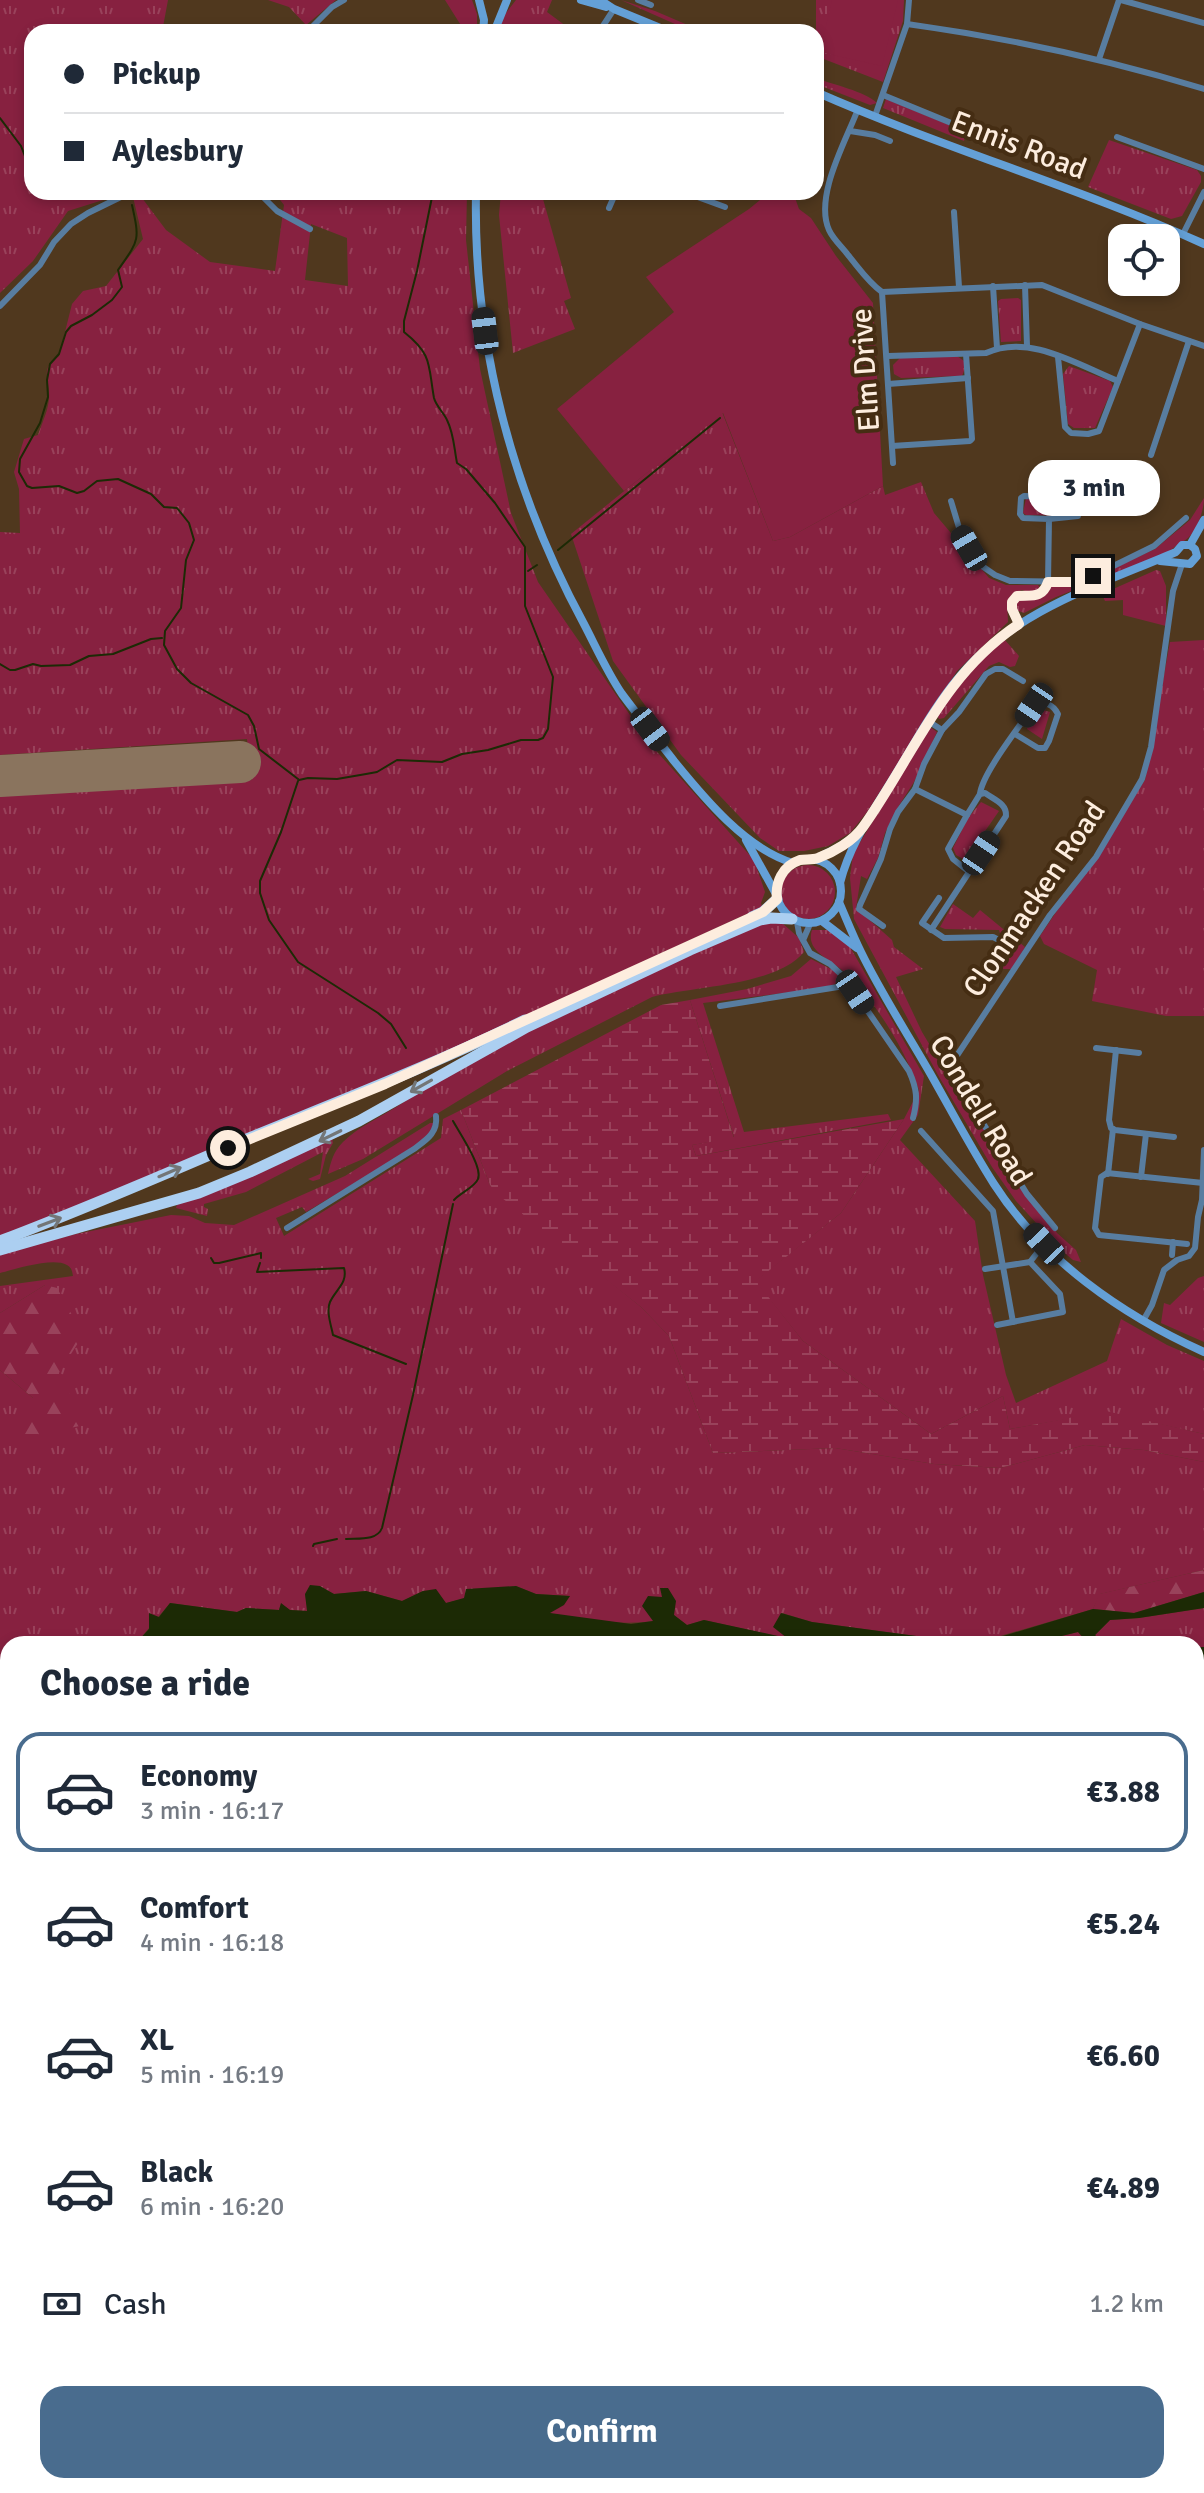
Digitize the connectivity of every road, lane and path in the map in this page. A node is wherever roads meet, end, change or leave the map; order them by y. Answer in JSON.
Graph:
{"nodes":[{"id":1,"x":344,"y":0,"type":"edge"},
{"id":2,"x":479,"y":0,"type":"edge"},
{"id":3,"x":507,"y":0,"type":"edge"},
{"id":4,"x":581,"y":0,"type":"edge"},
{"id":5,"x":638,"y":0,"type":"edge"},
{"id":6,"x":909,"y":0,"type":"edge"},
{"id":7,"x":1120,"y":0,"type":"edge"},
{"id":8,"x":601,"y":3,"type":"edge"},
{"id":9,"x":651,"y":5,"type":"dead end"},
{"id":10,"x":614,"y":9,"type":"junction"},
{"id":11,"x":1204,"y":23,"type":"edge"},
{"id":12,"x":315,"y":24,"type":"edge"},
{"id":13,"x":484,"y":24,"type":"edge"},
{"id":14,"x":497,"y":24,"type":"edge"},
{"id":15,"x":603,"y":24,"type":"joint"},
{"id":16,"x":651,"y":24,"type":"edge"},
{"id":17,"x":907,"y":24,"type":"junction"},
{"id":18,"x":1099,"y":59,"type":"junction"},
{"id":19,"x":1204,"y":89,"type":"edge"},
{"id":20,"x":824,"y":95,"type":"edge"},
{"id":21,"x":883,"y":95,"type":"junction"},
{"id":22,"x":858,"y":109,"type":"junction"},
{"id":23,"x":875,"y":116,"type":"junction"},
{"id":24,"x":961,"y":127,"type":"dead end"},
{"id":25,"x":850,"y":131,"type":"junction"},
{"id":26,"x":1117,"y":137,"type":"dead end"},
{"id":27,"x":890,"y":141,"type":"dead end"},
{"id":28,"x":1204,"y":169,"type":"edge"},
{"id":29,"x":1204,"y":192,"type":"edge"},
{"id":30,"x":115,"y":200,"type":"edge"},
{"id":31,"x":266,"y":200,"type":"edge"},
{"id":32,"x":476,"y":200,"type":"edge"},
{"id":33,"x":612,"y":200,"type":"edge"},
{"id":34,"x":706,"y":200,"type":"edge"},
{"id":35,"x":725,"y":207,"type":"dead end"},
{"id":36,"x":609,"y":208,"type":"dead end"},
{"id":37,"x":954,"y":212,"type":"dead end"},
{"id":38,"x":310,"y":229,"type":"dead end"},
{"id":39,"x":1183,"y":234,"type":"junction"},
{"id":40,"x":1204,"y":244,"type":"edge"},
{"id":41,"x":1025,"y":285,"type":"junction"},
{"id":42,"x":993,"y":286,"type":"junction"},
{"id":43,"x":959,"y":287,"type":"junction"},
{"id":44,"x":882,"y":292,"type":"junction"},
{"id":45,"x":0,"y":306,"type":"edge"},
{"id":46,"x":1140,"y":324,"type":"junction"},
{"id":47,"x":1189,"y":341,"type":"junction"},
{"id":48,"x":1027,"y":346,"type":"junction"},
{"id":49,"x":1204,"y":346,"type":"edge"},
{"id":50,"x":997,"y":348,"type":"junction"},
{"id":51,"x":966,"y":354,"type":"junction"},
{"id":52,"x":888,"y":356,"type":"junction"},
{"id":53,"x":1058,"y":357,"type":"junction"},
{"id":54,"x":1071,"y":362,"type":"junction"},
{"id":55,"x":1058,"y":369,"type":"junction"},
{"id":56,"x":968,"y":378,"type":"junction"},
{"id":57,"x":1118,"y":381,"type":"junction"},
{"id":58,"x":888,"y":384,"type":"junction"},
{"id":59,"x":892,"y":446,"type":"junction"},
{"id":60,"x":1151,"y":455,"type":"dead end"},
{"id":61,"x":893,"y":463,"type":"dead end"},
{"id":62,"x":1079,"y":496,"type":"junction"},
{"id":63,"x":1141,"y":499,"type":"dead end"},
{"id":64,"x":951,"y":501,"type":"dead end"},
{"id":65,"x":1186,"y":518,"type":"dead end"},
{"id":66,"x":1049,"y":519,"type":"junction"},
{"id":67,"x":1204,"y":520,"type":"edge"},
{"id":68,"x":1190,"y":545,"type":"junction"},
{"id":69,"x":1179,"y":559,"type":"junction"},
{"id":70,"x":1200,"y":560,"type":"edge"},
{"id":71,"x":1048,"y":582,"type":"junction"},
{"id":72,"x":1019,"y":624,"type":"junction"},
{"id":73,"x":1019,"y":666,"type":"dead end"},
{"id":74,"x":1013,"y":675,"type":"junction"},
{"id":75,"x":1023,"y":681,"type":"dead end"},
{"id":76,"x":928,"y":721,"type":"junction"},
{"id":77,"x":942,"y":730,"type":"junction"},
{"id":78,"x":1015,"y":734,"type":"junction"},
{"id":79,"x":915,"y":789,"type":"junction"},
{"id":80,"x":980,"y":794,"type":"junction"},
{"id":81,"x":967,"y":815,"type":"junction"},
{"id":82,"x":859,"y":833,"type":"junction"},
{"id":83,"x":743,"y":834,"type":"junction"},
{"id":84,"x":814,"y":860,"type":"junction"},
{"id":85,"x":793,"y":863,"type":"junction"},
{"id":86,"x":968,"y":871,"type":"junction"},
{"id":87,"x":840,"y":883,"type":"junction"},
{"id":88,"x":777,"y":897,"type":"junction"},
{"id":89,"x":939,"y":898,"type":"dead end"},
{"id":90,"x":839,"y":902,"type":"junction"},
{"id":91,"x":794,"y":920,"type":"junction"},
{"id":92,"x":822,"y":921,"type":"junction"},
{"id":93,"x":810,"y":924,"type":"junction"},
{"id":94,"x":883,"y":926,"type":"dead end"},
{"id":95,"x":931,"y":930,"type":"junction"},
{"id":96,"x":804,"y":938,"type":"junction"},
{"id":97,"x":1007,"y":944,"type":"dead end"},
{"id":98,"x":861,"y":952,"type":"junction"},
{"id":99,"x":845,"y":978,"type":"junction"},
{"id":100,"x":720,"y":1006,"type":"dead end"},
{"id":101,"x":1096,"y":1048,"type":"dead end"},
{"id":102,"x":1116,"y":1050,"type":"junction"},
{"id":103,"x":1139,"y":1053,"type":"dead end"},
{"id":104,"x":436,"y":1116,"type":"dead end"},
{"id":105,"x":913,"y":1118,"type":"dead end"},
{"id":106,"x":1113,"y":1129,"type":"junction"},
{"id":107,"x":921,"y":1131,"type":"dead end"},
{"id":108,"x":1146,"y":1134,"type":"junction"},
{"id":109,"x":1174,"y":1137,"type":"dead end"},
{"id":110,"x":1204,"y":1150,"type":"edge"},
{"id":111,"x":1108,"y":1174,"type":"junction"},
{"id":112,"x":1141,"y":1177,"type":"junction"},
{"id":113,"x":1203,"y":1183,"type":"edge"},
{"id":114,"x":287,"y":1228,"type":"dead end"},
{"id":115,"x":1055,"y":1228,"type":"dead end"},
{"id":116,"x":0,"y":1241,"type":"edge"},
{"id":117,"x":1173,"y":1242,"type":"junction"},
{"id":118,"x":1044,"y":1244,"type":"junction"},
{"id":119,"x":1187,"y":1244,"type":"dead end"},
{"id":120,"x":0,"y":1250,"type":"edge"},
{"id":121,"x":1172,"y":1255,"type":"dead end"},
{"id":122,"x":1030,"y":1262,"type":"junction"},
{"id":123,"x":1002,"y":1266,"type":"junction"},
{"id":124,"x":985,"y":1269,"type":"dead end"},
{"id":125,"x":1143,"y":1321,"type":"junction"},
{"id":126,"x":1013,"y":1322,"type":"junction"},
{"id":127,"x":997,"y":1325,"type":"dead end"},
{"id":128,"x":1204,"y":1352,"type":"edge"}],
"edges":[{"from":1,"to":12,"type":"street"},
{"from":2,"to":13,"type":"main road"},
{"from":3,"to":14,"type":"main road"},
{"from":4,"to":8,"type":"main road"},
{"from":5,"to":9,"type":"street"},
{"from":6,"to":17,"type":"street"},
{"from":7,"to":11,"type":"street"},
{"from":7,"to":18,"type":"street"},
{"from":8,"to":10,"type":"main road"},
{"from":8,"to":15,"type":"street"},
{"from":10,"to":15,"type":"street"},
{"from":10,"to":16,"type":"main road"},
{"from":17,"to":18,"type":"street"},
{"from":17,"to":21,"type":"street"},
{"from":18,"to":19,"type":"street"},
{"from":20,"to":22,"type":"main road","name":"Ennis Road"},
{"from":21,"to":23,"type":"street"},
{"from":21,"to":24,"type":"street"},
{"from":22,"to":23,"type":"main road","name":"Ennis Road"},
{"from":22,"to":25,"type":"street","name":"Elm Drive"},
{"from":23,"to":39,"type":"main road","name":"Ennis Road"},
{"from":25,"to":27,"type":"street"},
{"from":25,"to":44,"type":"street","name":"Elm Drive"},
{"from":26,"to":28,"type":"street"},
{"from":29,"to":39,"type":"street"},
{"from":30,"to":45,"type":"street"},
{"from":31,"to":38,"type":"street"},
{"from":32,"to":83,"type":"main road"},
{"from":33,"to":36,"type":"street"},
{"from":34,"to":35,"type":"street"},
{"from":37,"to":43,"type":"street"},
{"from":39,"to":40,"type":"main road","name":"Ennis Road"},
{"from":41,"to":42,"type":"street"},
{"from":41,"to":46,"type":"street"},
{"from":41,"to":48,"type":"street"},
{"from":42,"to":43,"type":"street"},
{"from":42,"to":50,"type":"street"},
{"from":43,"to":44,"type":"street"},
{"from":44,"to":52,"type":"street","name":"Elm Drive"},
{"from":46,"to":47,"type":"street"},
{"from":46,"to":57,"type":"street"},
{"from":47,"to":49,"type":"street"},
{"from":47,"to":60,"type":"street"},
{"from":48,"to":50,"type":"street"},
{"from":48,"to":53,"type":"street"},
{"from":50,"to":51,"type":"street"},
{"from":51,"to":52,"type":"street"},
{"from":51,"to":56,"type":"street"},
{"from":52,"to":58,"type":"street","name":"Elm Drive"},
{"from":53,"to":54,"type":"street"},
{"from":53,"to":55,"type":"street"},
{"from":54,"to":55,"type":"street"},
{"from":54,"to":57,"type":"street"},
{"from":55,"to":57,"type":"street"},
{"from":56,"to":58,"type":"street"},
{"from":56,"to":59,"type":"street"},
{"from":58,"to":59,"type":"street","name":"Elm Drive"},
{"from":59,"to":61,"type":"street","name":"Elm Drive"},
{"from":62,"to":63,"type":"street"},
{"from":62,"to":66,"type":"street"},
{"from":62,"to":66,"type":"street"},
{"from":64,"to":71,"type":"street"},
{"from":65,"to":71,"type":"street"},
{"from":66,"to":71,"type":"street"},
{"from":67,"to":68,"type":"main road"},
{"from":68,"to":69,"type":"main road"},
{"from":68,"to":70,"type":"main road"},
{"from":69,"to":70,"type":"main road"},
{"from":69,"to":72,"type":"main road"},
{"from":69,"to":115,"type":"street","name":"Clonmacken Road"},
{"from":71,"to":72,"type":"street"},
{"from":72,"to":76,"type":"main road"},
{"from":73,"to":74,"type":"street"},
{"from":74,"to":75,"type":"street"},
{"from":74,"to":77,"type":"street"},
{"from":76,"to":77,"type":"street"},
{"from":76,"to":82,"type":"main road"},
{"from":77,"to":79,"type":"street"},
{"from":78,"to":78,"type":"street"},
{"from":78,"to":80,"type":"street"},
{"from":79,"to":81,"type":"street"},
{"from":79,"to":94,"type":"street"},
{"from":80,"to":81,"type":"street"},
{"from":80,"to":86,"type":"street"},
{"from":81,"to":86,"type":"street"},
{"from":82,"to":84,"type":"main road"},
{"from":82,"to":87,"type":"main road"},
{"from":83,"to":85,"type":"main road"},
{"from":83,"to":88,"type":"main road"},
{"from":84,"to":85,"type":"main road"},
{"from":84,"to":87,"type":"main road"},
{"from":85,"to":88,"type":"main road"},
{"from":86,"to":95,"type":"street"},
{"from":87,"to":90,"type":"main road"},
{"from":88,"to":91,"type":"main road"},
{"from":116,"to":88,"type":"highway","one_way":true},
{"from":89,"to":95,"type":"street"},
{"from":90,"to":92,"type":"main road"},
{"from":90,"to":98,"type":"main road","name":"Condell Road"},
{"from":91,"to":93,"type":"main road"},
{"from":91,"to":96,"type":"street"},
{"from":91,"to":120,"type":"highway","one_way":true},
{"from":92,"to":93,"type":"main road"},
{"from":92,"to":98,"type":"main road"},
{"from":93,"to":96,"type":"street"},
{"from":95,"to":97,"type":"street"},
{"from":96,"to":99,"type":"street"},
{"from":98,"to":118,"type":"main road","name":"Condell Road"},
{"from":99,"to":100,"type":"street"},
{"from":99,"to":105,"type":"street"},
{"from":101,"to":102,"type":"street"},
{"from":102,"to":103,"type":"street"},
{"from":102,"to":106,"type":"street"},
{"from":104,"to":114,"type":"street"},
{"from":106,"to":108,"type":"street"},
{"from":106,"to":111,"type":"street"},
{"from":107,"to":123,"type":"street"},
{"from":108,"to":109,"type":"street"},
{"from":108,"to":112,"type":"street"},
{"from":110,"to":113,"type":"street"},
{"from":111,"to":112,"type":"street"},
{"from":111,"to":117,"type":"street"},
{"from":112,"to":113,"type":"street"},
{"from":113,"to":125,"type":"street"},
{"from":117,"to":119,"type":"street"},
{"from":117,"to":121,"type":"street"},
{"from":118,"to":122,"type":"street"},
{"from":118,"to":125,"type":"main road","name":"Condell Road"},
{"from":122,"to":123,"type":"street"},
{"from":122,"to":126,"type":"street"},
{"from":123,"to":124,"type":"street"},
{"from":123,"to":126,"type":"street"},
{"from":125,"to":128,"type":"main road","name":"Condell Road"},
{"from":126,"to":127,"type":"street"}]}
